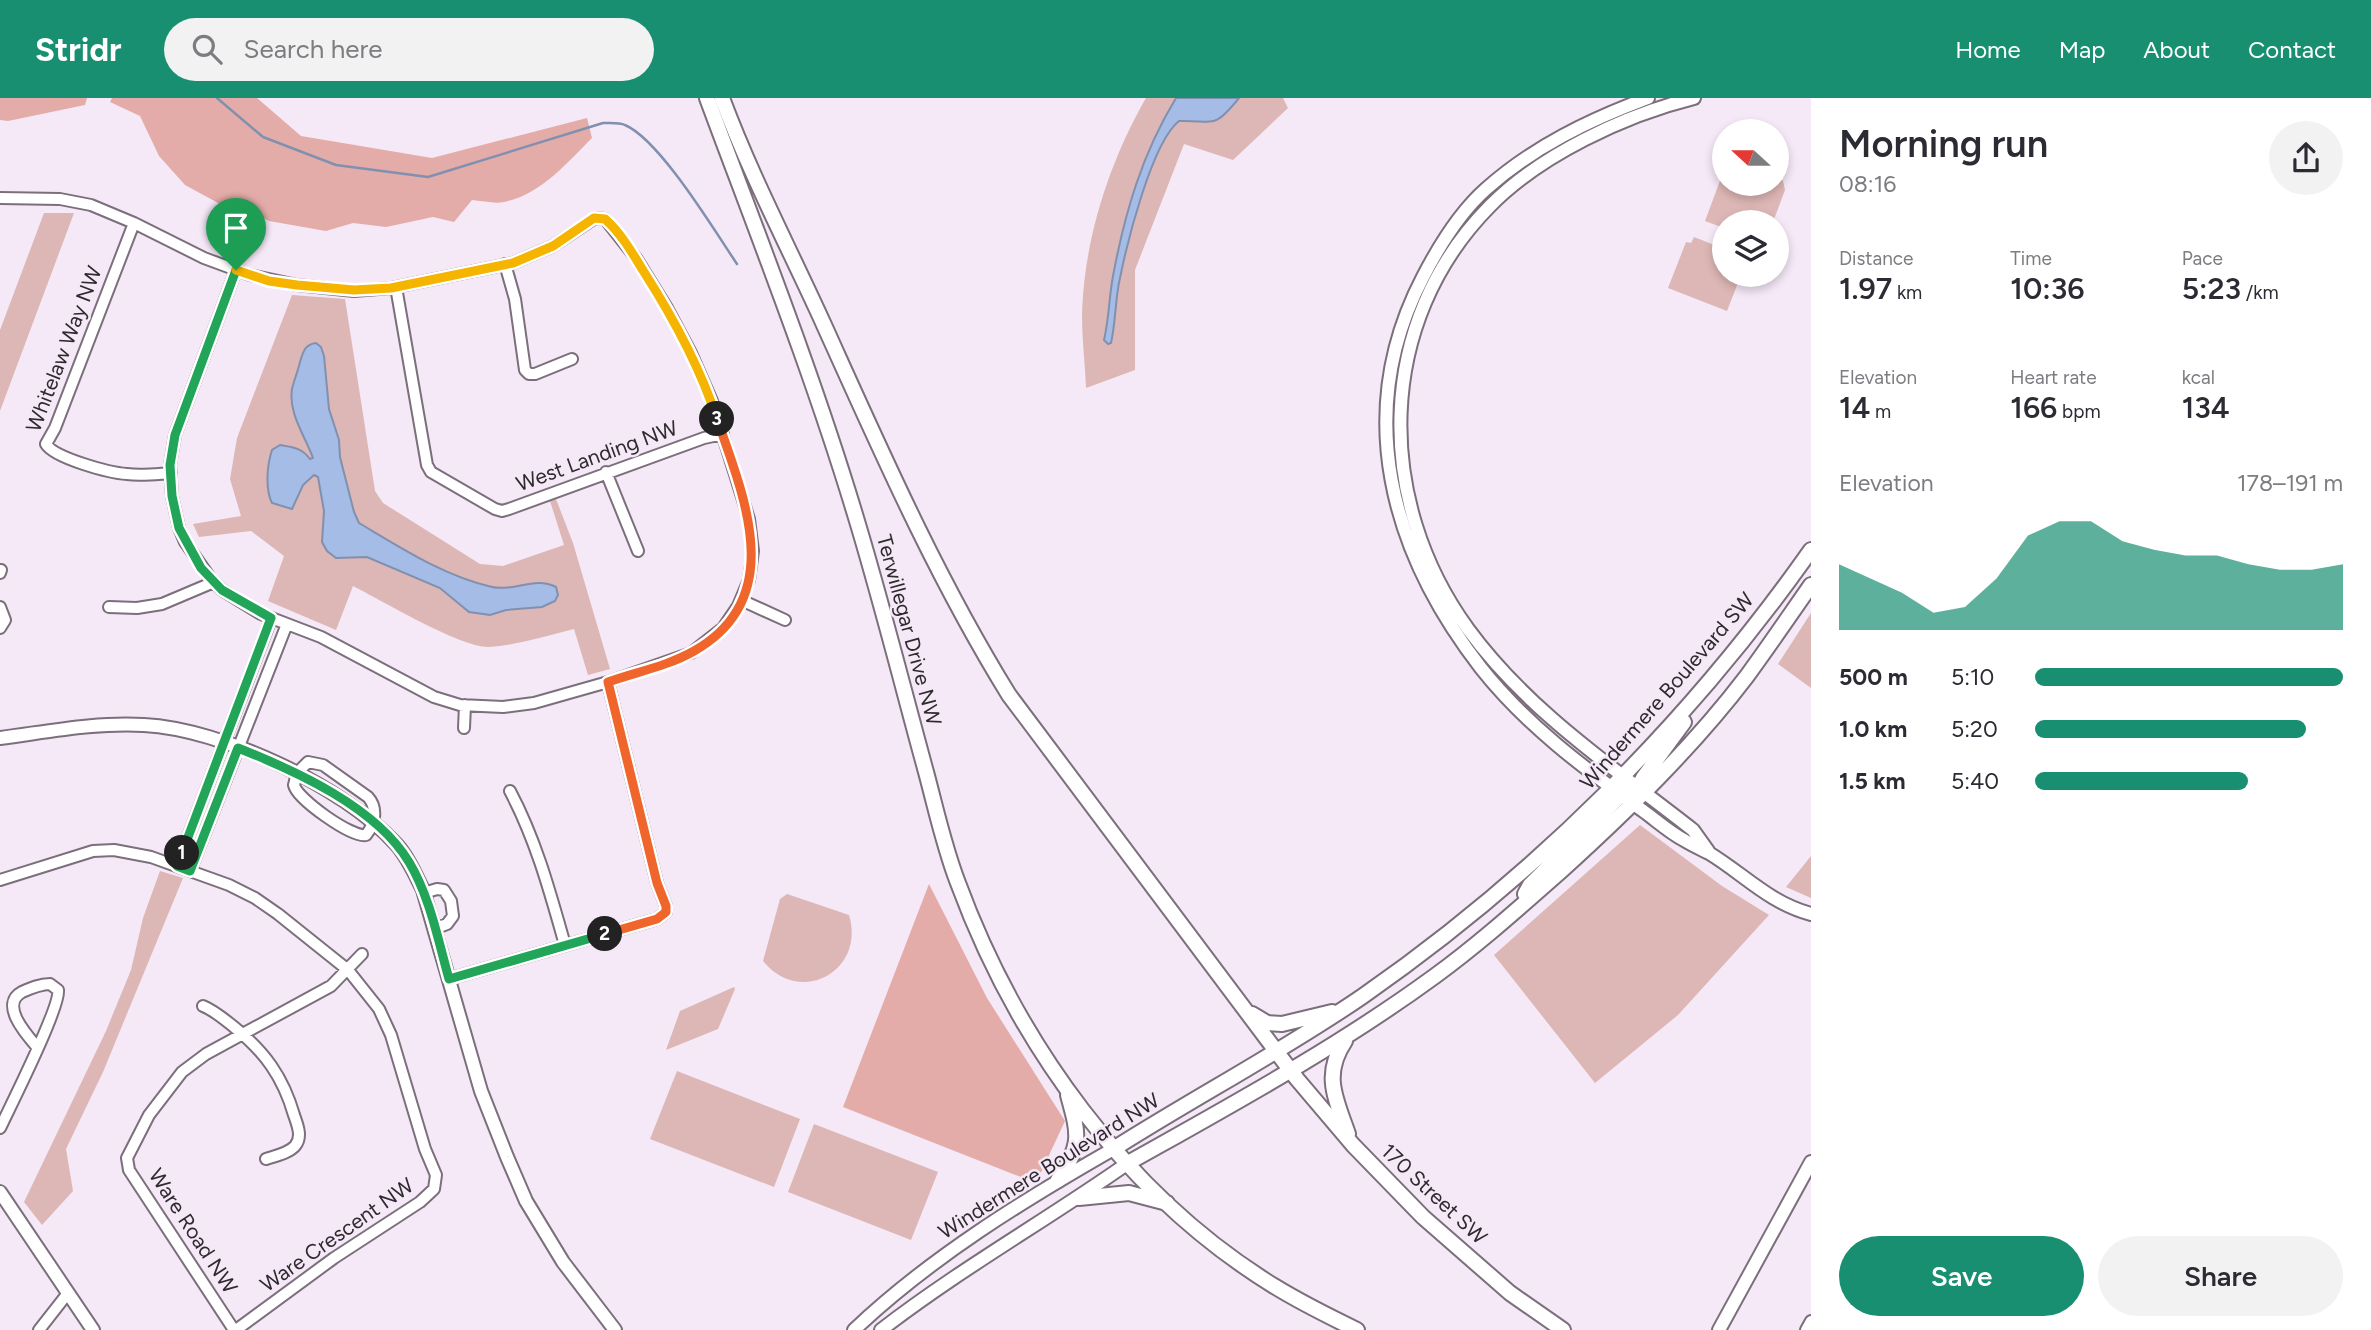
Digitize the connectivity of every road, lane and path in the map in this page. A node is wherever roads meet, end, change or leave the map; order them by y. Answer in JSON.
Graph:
{"nodes":[{"id":1,"x":707,"y":98,"type":"edge"},
{"id":2,"x":722,"y":98,"type":"edge"},
{"id":3,"x":1648,"y":98,"type":"edge"},
{"id":4,"x":1694,"y":98,"type":"edge"},
{"id":5,"x":0,"y":198,"type":"edge"},
{"id":6,"x":134,"y":223,"type":"junction"},
{"id":7,"x":505,"y":264,"type":"junction"},
{"id":8,"x":236,"y":270,"type":"junction"},
{"id":9,"x":396,"y":287,"type":"junction"},
{"id":10,"x":572,"y":359,"type":"dead end"},
{"id":11,"x":723,"y":434,"type":"junction"},
{"id":12,"x":606,"y":472,"type":"junction"},
{"id":13,"x":171,"y":474,"type":"junction"},
{"id":14,"x":1811,"y":550,"type":"edge"},
{"id":15,"x":638,"y":551,"type":"dead end"},
{"id":16,"x":214,"y":582,"type":"junction"},
{"id":17,"x":1811,"y":585,"type":"edge"},
{"id":18,"x":741,"y":600,"type":"junction"},
{"id":19,"x":0,"y":607,"type":"edge"},
{"id":20,"x":109,"y":607,"type":"dead end"},
{"id":21,"x":271,"y":618,"type":"junction"},
{"id":22,"x":785,"y":620,"type":"dead end"},
{"id":23,"x":286,"y":624,"type":"junction"},
{"id":24,"x":0,"y":628,"type":"edge"},
{"id":25,"x":608,"y":682,"type":"junction"},
{"id":26,"x":1702,"y":689,"type":"junction"},
{"id":27,"x":465,"y":705,"type":"junction"},
{"id":28,"x":464,"y":728,"type":"dead end"},
{"id":29,"x":0,"y":738,"type":"edge"},
{"id":30,"x":224,"y":743,"type":"junction"},
{"id":31,"x":238,"y":748,"type":"junction"},
{"id":32,"x":297,"y":773,"type":"junction"},
{"id":33,"x":1623,"y":776,"type":"junction"},
{"id":34,"x":1641,"y":789,"type":"junction"},
{"id":35,"x":510,"y":791,"type":"dead end"},
{"id":36,"x":1622,"y":795,"type":"junction"},
{"id":37,"x":373,"y":823,"type":"junction"},
{"id":38,"x":1710,"y":854,"type":"junction"},
{"id":39,"x":177,"y":866,"type":"junction"},
{"id":40,"x":190,"y":871,"type":"junction"},
{"id":41,"x":0,"y":880,"type":"edge"},
{"id":42,"x":424,"y":892,"type":"junction"},
{"id":43,"x":1811,"y":914,"type":"edge"},
{"id":44,"x":434,"y":929,"type":"junction"},
{"id":45,"x":565,"y":945,"type":"junction"},
{"id":46,"x":362,"y":954,"type":"dead end"},
{"id":47,"x":348,"y":970,"type":"junction"},
{"id":48,"x":449,"y":979,"type":"junction"},
{"id":49,"x":203,"y":1006,"type":"dead end"},
{"id":50,"x":1242,"y":1007,"type":"junction"},
{"id":51,"x":1341,"y":1010,"type":"junction"},
{"id":52,"x":243,"y":1034,"type":"junction"},
{"id":53,"x":1349,"y":1036,"type":"junction"},
{"id":54,"x":37,"y":1047,"type":"junction"},
{"id":55,"x":1276,"y":1052,"type":"junction"},
{"id":56,"x":1291,"y":1071,"type":"junction"},
{"id":57,"x":1067,"y":1091,"type":"junction"},
{"id":58,"x":0,"y":1128,"type":"edge"},
{"id":59,"x":1353,"y":1145,"type":"junction"},
{"id":60,"x":1115,"y":1148,"type":"junction"},
{"id":61,"x":266,"y":1159,"type":"dead end"},
{"id":62,"x":1811,"y":1162,"type":"edge"},
{"id":63,"x":1128,"y":1163,"type":"junction"},
{"id":64,"x":1058,"y":1181,"type":"junction"},
{"id":65,"x":0,"y":1192,"type":"edge"},
{"id":66,"x":1079,"y":1198,"type":"junction"},
{"id":67,"x":1168,"y":1204,"type":"junction"},
{"id":68,"x":68,"y":1293,"type":"junction"},
{"id":69,"x":1811,"y":1321,"type":"edge"},
{"id":70,"x":39,"y":1330,"type":"edge"},
{"id":71,"x":93,"y":1330,"type":"edge"},
{"id":72,"x":235,"y":1330,"type":"edge"},
{"id":73,"x":615,"y":1330,"type":"edge"},
{"id":74,"x":854,"y":1330,"type":"edge"},
{"id":75,"x":881,"y":1330,"type":"edge"},
{"id":76,"x":1357,"y":1330,"type":"edge"},
{"id":77,"x":1563,"y":1330,"type":"edge"},
{"id":78,"x":1719,"y":1330,"type":"edge"},
{"id":79,"x":1806,"y":1330,"type":"edge"}],
"edges":[{"from":1,"to":57,"type":"main road","name":"Terwillegar Drive NW"},
{"from":2,"to":50,"type":"main road","name":"Terwillegar Drive NW"},
{"from":3,"to":36,"type":"street"},
{"from":4,"to":33,"type":"street"},
{"from":5,"to":6,"type":"street"},
{"from":6,"to":8,"type":"street"},
{"from":6,"to":13,"type":"street","name":"Whitelaw Way NW"},
{"from":7,"to":9,"type":"street"},
{"from":7,"to":10,"type":"street"},
{"from":7,"to":11,"type":"street"},
{"from":8,"to":9,"type":"street"},
{"from":8,"to":13,"type":"street"},
{"from":9,"to":12,"type":"street","name":"West Landing NW"},
{"from":11,"to":12,"type":"street","name":"West Landing NW"},
{"from":11,"to":18,"type":"street"},
{"from":12,"to":15,"type":"street"},
{"from":13,"to":16,"type":"street"},
{"from":14,"to":26,"type":"main road","name":"Windermere Boulevard SW"},
{"from":16,"to":20,"type":"street"},
{"from":16,"to":21,"type":"street"},
{"from":17,"to":34,"type":"main road","name":"Windermere Boulevard SW"},
{"from":18,"to":22,"type":"street"},
{"from":18,"to":25,"type":"street"},
{"from":19,"to":24,"type":"street"},
{"from":21,"to":23,"type":"street"},
{"from":21,"to":30,"type":"street"},
{"from":23,"to":27,"type":"street"},
{"from":23,"to":31,"type":"street"},
{"from":25,"to":27,"type":"street"},
{"from":25,"to":45,"type":"street"},
{"from":26,"to":33,"type":"main road","name":"Windermere Boulevard SW"},
{"from":26,"to":34,"type":"main road"},
{"from":27,"to":28,"type":"street"},
{"from":29,"to":30,"type":"street"},
{"from":30,"to":31,"type":"street"},
{"from":30,"to":39,"type":"street"},
{"from":31,"to":32,"type":"street"},
{"from":31,"to":40,"type":"street"},
{"from":32,"to":37,"type":"street"},
{"from":32,"to":37,"type":"street"},
{"from":32,"to":37,"type":"street"},
{"from":33,"to":34,"type":"street"},
{"from":33,"to":36,"type":"main road","name":"Windermere Boulevard SW"},
{"from":34,"to":36,"type":"main road","name":"Windermere Boulevard SW"},
{"from":34,"to":38,"type":"street"},
{"from":35,"to":45,"type":"street"},
{"from":36,"to":38,"type":"street"},
{"from":36,"to":51,"type":"main road","name":"Windermere Boulevard SW"},
{"from":36,"to":53,"type":"main road","name":"Windermere Boulevard SW"},
{"from":37,"to":42,"type":"street"},
{"from":38,"to":43,"type":"street"},
{"from":39,"to":40,"type":"street","name":"Ware Crescent NW"},
{"from":39,"to":41,"type":"street","name":"Ware Crescent NW"},
{"from":40,"to":47,"type":"street","name":"Ware Crescent NW"},
{"from":42,"to":44,"type":"street"},
{"from":42,"to":44,"type":"street"},
{"from":44,"to":48,"type":"street"},
{"from":45,"to":48,"type":"street"},
{"from":46,"to":47,"type":"street"},
{"from":47,"to":52,"type":"street","name":"Ware Road NW"},
{"from":47,"to":72,"type":"street","name":"Ware Crescent NW"},
{"from":48,"to":73,"type":"street"},
{"from":49,"to":52,"type":"street"},
{"from":50,"to":51,"type":"main road"},
{"from":50,"to":55,"type":"main road","name":"Terwillegar Drive NW"},
{"from":51,"to":55,"type":"main road","name":"Windermere Boulevard SW"},
{"from":52,"to":61,"type":"street"},
{"from":52,"to":72,"type":"street","name":"Ware Road NW"},
{"from":53,"to":56,"type":"main road","name":"Windermere Boulevard SW"},
{"from":53,"to":59,"type":"main road"},
{"from":54,"to":54,"type":"street"},
{"from":54,"to":58,"type":"street"},
{"from":55,"to":56,"type":"main road","name":"170 Street SW"},
{"from":55,"to":60,"type":"main road","name":"Windermere Boulevard NW"},
{"from":56,"to":59,"type":"main road","name":"170 Street SW"},
{"from":56,"to":63,"type":"main road","name":"Windermere Boulevard NW"},
{"from":57,"to":60,"type":"main road","name":"Terwillegar Drive NW"},
{"from":57,"to":64,"type":"main road"},
{"from":59,"to":77,"type":"main road","name":"170 Street SW"},
{"from":60,"to":63,"type":"main road","name":"Terwillegar Drive NW"},
{"from":60,"to":64,"type":"street","name":"Windermere Boulevard NW"},
{"from":62,"to":78,"type":"street"},
{"from":63,"to":66,"type":"street","name":"Windermere Boulevard NW"},
{"from":63,"to":67,"type":"main road"},
{"from":64,"to":74,"type":"street","name":"Windermere Boulevard NW"},
{"from":65,"to":68,"type":"street"},
{"from":66,"to":67,"type":"main road"},
{"from":66,"to":75,"type":"street","name":"Windermere Boulevard NW"},
{"from":67,"to":76,"type":"main road"},
{"from":68,"to":70,"type":"street"},
{"from":68,"to":71,"type":"street"},
{"from":69,"to":79,"type":"street"}]}
